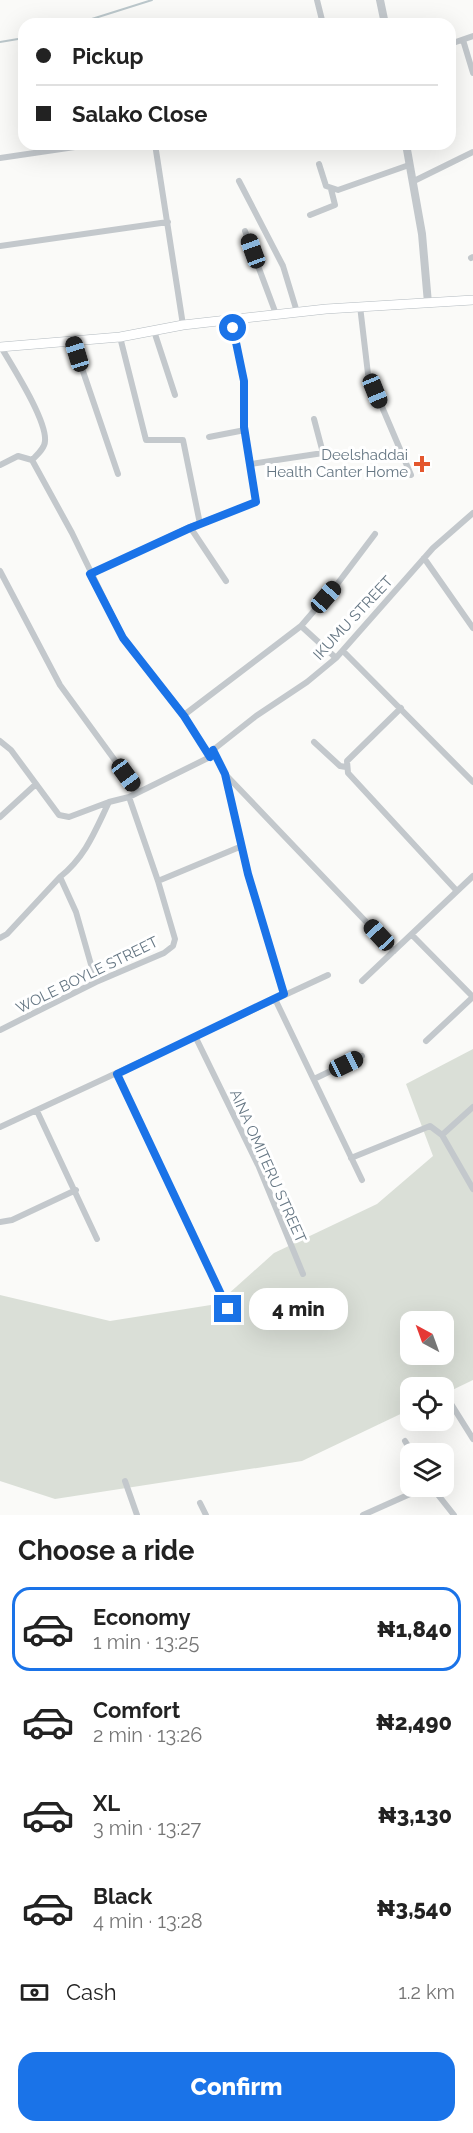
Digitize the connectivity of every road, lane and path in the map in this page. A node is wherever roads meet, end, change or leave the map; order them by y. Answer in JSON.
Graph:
{"nodes":[{"id":1,"x":317,"y":0,"type":"edge"},
{"id":2,"x":380,"y":0,"type":"edge"},
{"id":3,"x":322,"y":18,"type":"edge"},
{"id":4,"x":384,"y":18,"type":"edge"},
{"id":5,"x":473,"y":36,"type":"edge"},
{"id":6,"x":463,"y":40,"type":"junction"},
{"id":7,"x":456,"y":42,"type":"edge"},
{"id":8,"x":473,"y":73,"type":"edge"},
{"id":9,"x":48,"y":150,"type":"edge"},
{"id":10,"x":156,"y":150,"type":"edge"},
{"id":11,"x":407,"y":150,"type":"edge"},
{"id":12,"x":473,"y":152,"type":"edge"},
{"id":13,"x":0,"y":158,"type":"edge"},
{"id":14,"x":319,"y":164,"type":"dead end"},
{"id":15,"x":409,"y":165,"type":"junction"},
{"id":16,"x":239,"y":181,"type":"dead end"},
{"id":17,"x":414,"y":181,"type":"junction"},
{"id":18,"x":331,"y":189,"type":"junction"},
{"id":19,"x":310,"y":215,"type":"dead end"},
{"id":20,"x":168,"y":222,"type":"junction"},
{"id":21,"x":245,"y":231,"type":"dead end"},
{"id":22,"x":0,"y":246,"type":"edge"},
{"id":23,"x":473,"y":300,"type":"edge"},
{"id":24,"x":428,"y":303,"type":"junction"},
{"id":25,"x":360,"y":306,"type":"junction"},
{"id":26,"x":297,"y":312,"type":"junction"},
{"id":27,"x":276,"y":314,"type":"junction"},
{"id":28,"x":232,"y":319,"type":"junction"},
{"id":29,"x":183,"y":325,"type":"junction"},
{"id":30,"x":154,"y":331,"type":"junction"},
{"id":31,"x":120,"y":337,"type":"junction"},
{"id":32,"x":74,"y":342,"type":"junction"},
{"id":33,"x":0,"y":347,"type":"edge"},
{"id":34,"x":175,"y":395,"type":"dead end"},
{"id":35,"x":314,"y":420,"type":"dead end"},
{"id":36,"x":245,"y":430,"type":"junction"},
{"id":37,"x":209,"y":437,"type":"dead end"},
{"id":38,"x":32,"y":460,"type":"junction"},
{"id":39,"x":251,"y":464,"type":"junction"},
{"id":40,"x":0,"y":465,"type":"edge"},
{"id":41,"x":118,"y":474,"type":"dead end"},
{"id":42,"x":411,"y":475,"type":"dead end"},
{"id":43,"x":473,"y":513,"type":"edge"},
{"id":44,"x":200,"y":524,"type":"junction"},
{"id":45,"x":190,"y":528,"type":"junction"},
{"id":46,"x":375,"y":534,"type":"dead end"},
{"id":47,"x":424,"y":558,"type":"junction"},
{"id":48,"x":0,"y":571,"type":"edge"},
{"id":49,"x":90,"y":574,"type":"junction"},
{"id":50,"x":226,"y":581,"type":"dead end"},
{"id":51,"x":302,"y":626,"type":"junction"},
{"id":52,"x":473,"y":628,"type":"edge"},
{"id":53,"x":343,"y":651,"type":"junction"},
{"id":54,"x":336,"y":658,"type":"junction"},
{"id":55,"x":401,"y":708,"type":"junction"},
{"id":56,"x":184,"y":716,"type":"junction"},
{"id":57,"x":0,"y":741,"type":"edge"},
{"id":58,"x":314,"y":742,"type":"dead end"},
{"id":59,"x":211,"y":754,"type":"junction"},
{"id":60,"x":346,"y":767,"type":"junction"},
{"id":61,"x":225,"y":774,"type":"junction"},
{"id":62,"x":473,"y":782,"type":"edge"},
{"id":63,"x":36,"y":784,"type":"junction"},
{"id":64,"x":138,"y":792,"type":"junction"},
{"id":65,"x":129,"y":797,"type":"junction"},
{"id":66,"x":108,"y":802,"type":"junction"},
{"id":67,"x":0,"y":817,"type":"edge"},
{"id":68,"x":242,"y":846,"type":"junction"},
{"id":69,"x":60,"y":876,"type":"junction"},
{"id":70,"x":473,"y":876,"type":"edge"},
{"id":71,"x":158,"y":881,"type":"junction"},
{"id":72,"x":456,"y":890,"type":"junction"},
{"id":73,"x":412,"y":935,"type":"junction"},
{"id":74,"x":0,"y":938,"type":"edge"},
{"id":75,"x":394,"y":951,"type":"junction"},
{"id":76,"x":328,"y":975,"type":"dead end"},
{"id":77,"x":362,"y":981,"type":"dead end"},
{"id":78,"x":96,"y":982,"type":"junction"},
{"id":79,"x":284,"y":994,"type":"junction"},
{"id":80,"x":473,"y":997,"type":"edge"},
{"id":81,"x":275,"y":999,"type":"junction"},
{"id":82,"x":0,"y":1030,"type":"edge"},
{"id":83,"x":195,"y":1036,"type":"junction"},
{"id":84,"x":426,"y":1041,"type":"dead end"},
{"id":85,"x":362,"y":1056,"type":"dead end"},
{"id":86,"x":117,"y":1074,"type":"junction"},
{"id":87,"x":314,"y":1079,"type":"junction"},
{"id":88,"x":473,"y":1107,"type":"edge"},
{"id":89,"x":37,"y":1111,"type":"junction"},
{"id":90,"x":0,"y":1127,"type":"edge"},
{"id":91,"x":442,"y":1135,"type":"junction"},
{"id":92,"x":351,"y":1158,"type":"junction"},
{"id":93,"x":362,"y":1180,"type":"dead end"},
{"id":94,"x":473,"y":1189,"type":"edge"},
{"id":95,"x":76,"y":1190,"type":"junction"},
{"id":96,"x":0,"y":1222,"type":"edge"},
{"id":97,"x":97,"y":1239,"type":"dead end"},
{"id":98,"x":303,"y":1274,"type":"dead end"},
{"id":99,"x":228,"y":1309,"type":"dead end"},
{"id":100,"x":454,"y":1408,"type":"edge"},
{"id":101,"x":473,"y":1438,"type":"edge"},
{"id":102,"x":125,"y":1481,"type":"dead end"},
{"id":103,"x":404,"y":1497,"type":"edge"},
{"id":104,"x":438,"y":1497,"type":"edge"},
{"id":105,"x":200,"y":1503,"type":"dead end"},
{"id":106,"x":137,"y":1515,"type":"edge"},
{"id":107,"x":206,"y":1515,"type":"edge"},
{"id":108,"x":363,"y":1515,"type":"edge"},
{"id":109,"x":454,"y":1515,"type":"edge"}],
"edges":[{"from":1,"to":3,"type":"street"},
{"from":2,"to":4,"type":"street"},
{"from":5,"to":6,"type":"street"},
{"from":6,"to":7,"type":"street"},
{"from":6,"to":8,"type":"street"},
{"from":9,"to":13,"type":"street"},
{"from":10,"to":20,"type":"street"},
{"from":11,"to":15,"type":"street"},
{"from":12,"to":17,"type":"street"},
{"from":14,"to":18,"type":"street"},
{"from":15,"to":17,"type":"street"},
{"from":15,"to":18,"type":"street"},
{"from":16,"to":26,"type":"street"},
{"from":17,"to":24,"type":"street"},
{"from":18,"to":19,"type":"street"},
{"from":20,"to":22,"type":"street"},
{"from":20,"to":29,"type":"street"},
{"from":21,"to":27,"type":"street"},
{"from":23,"to":24,"type":"main road"},
{"from":24,"to":25,"type":"main road"},
{"from":25,"to":26,"type":"main road"},
{"from":25,"to":42,"type":"street"},
{"from":26,"to":27,"type":"main road"},
{"from":27,"to":28,"type":"main road"},
{"from":28,"to":29,"type":"main road"},
{"from":28,"to":36,"type":"street"},
{"from":29,"to":30,"type":"main road"},
{"from":30,"to":31,"type":"main road"},
{"from":30,"to":34,"type":"street"},
{"from":31,"to":32,"type":"main road"},
{"from":31,"to":44,"type":"street"},
{"from":32,"to":33,"type":"main road"},
{"from":32,"to":41,"type":"street"},
{"from":33,"to":38,"type":"street"},
{"from":35,"to":39,"type":"street"},
{"from":36,"to":37,"type":"street"},
{"from":36,"to":39,"type":"street"},
{"from":38,"to":40,"type":"street"},
{"from":38,"to":49,"type":"street"},
{"from":39,"to":44,"type":"street"},
{"from":43,"to":47,"type":"street","name":"IKUMU STREET"},
{"from":44,"to":45,"type":"street"},
{"from":45,"to":49,"type":"street"},
{"from":45,"to":50,"type":"street"},
{"from":46,"to":51,"type":"street"},
{"from":47,"to":52,"type":"street"},
{"from":47,"to":53,"type":"street","name":"IKUMU STREET"},
{"from":48,"to":64,"type":"street"},
{"from":49,"to":56,"type":"street"},
{"from":51,"to":54,"type":"street"},
{"from":51,"to":56,"type":"street"},
{"from":53,"to":54,"type":"street","name":"IKUMU STREET"},
{"from":53,"to":55,"type":"street"},
{"from":54,"to":59,"type":"street","name":"IKUMU STREET"},
{"from":55,"to":60,"type":"street"},
{"from":55,"to":62,"type":"street"},
{"from":56,"to":59,"type":"street"},
{"from":57,"to":63,"type":"street"},
{"from":58,"to":60,"type":"street"},
{"from":59,"to":61,"type":"street"},
{"from":59,"to":64,"type":"street","name":"IKUMU STREET"},
{"from":60,"to":72,"type":"street"},
{"from":61,"to":68,"type":"street"},
{"from":61,"to":75,"type":"street"},
{"from":63,"to":66,"type":"street","name":"IKUMU STREET"},
{"from":63,"to":67,"type":"street"},
{"from":64,"to":65,"type":"street","name":"IKUMU STREET"},
{"from":65,"to":66,"type":"street","name":"IKUMU STREET"},
{"from":65,"to":71,"type":"street","name":"WOLE BOYLE STREET"},
{"from":66,"to":69,"type":"street"},
{"from":68,"to":71,"type":"street"},
{"from":68,"to":79,"type":"street"},
{"from":69,"to":74,"type":"street"},
{"from":69,"to":78,"type":"street"},
{"from":70,"to":72,"type":"street"},
{"from":71,"to":78,"type":"street","name":"WOLE BOYLE STREET"},
{"from":72,"to":73,"type":"street"},
{"from":73,"to":75,"type":"street"},
{"from":73,"to":80,"type":"street"},
{"from":75,"to":77,"type":"street"},
{"from":76,"to":79,"type":"street"},
{"from":78,"to":82,"type":"street","name":"WOLE BOYLE STREET"},
{"from":79,"to":81,"type":"street"},
{"from":80,"to":84,"type":"street"},
{"from":81,"to":83,"type":"street"},
{"from":81,"to":87,"type":"street"},
{"from":83,"to":86,"type":"street"},
{"from":83,"to":98,"type":"street","name":"AINA OMITERU STREET"},
{"from":85,"to":87,"type":"street"},
{"from":86,"to":89,"type":"street"},
{"from":86,"to":99,"type":"street"},
{"from":87,"to":92,"type":"street"},
{"from":88,"to":91,"type":"street"},
{"from":89,"to":90,"type":"street"},
{"from":89,"to":95,"type":"street"},
{"from":91,"to":92,"type":"street"},
{"from":91,"to":94,"type":"street"},
{"from":92,"to":93,"type":"street"},
{"from":95,"to":96,"type":"street"},
{"from":95,"to":97,"type":"street"},
{"from":100,"to":101,"type":"street"},
{"from":102,"to":106,"type":"street"},
{"from":103,"to":108,"type":"street"},
{"from":104,"to":109,"type":"street"},
{"from":105,"to":107,"type":"street"}]}
